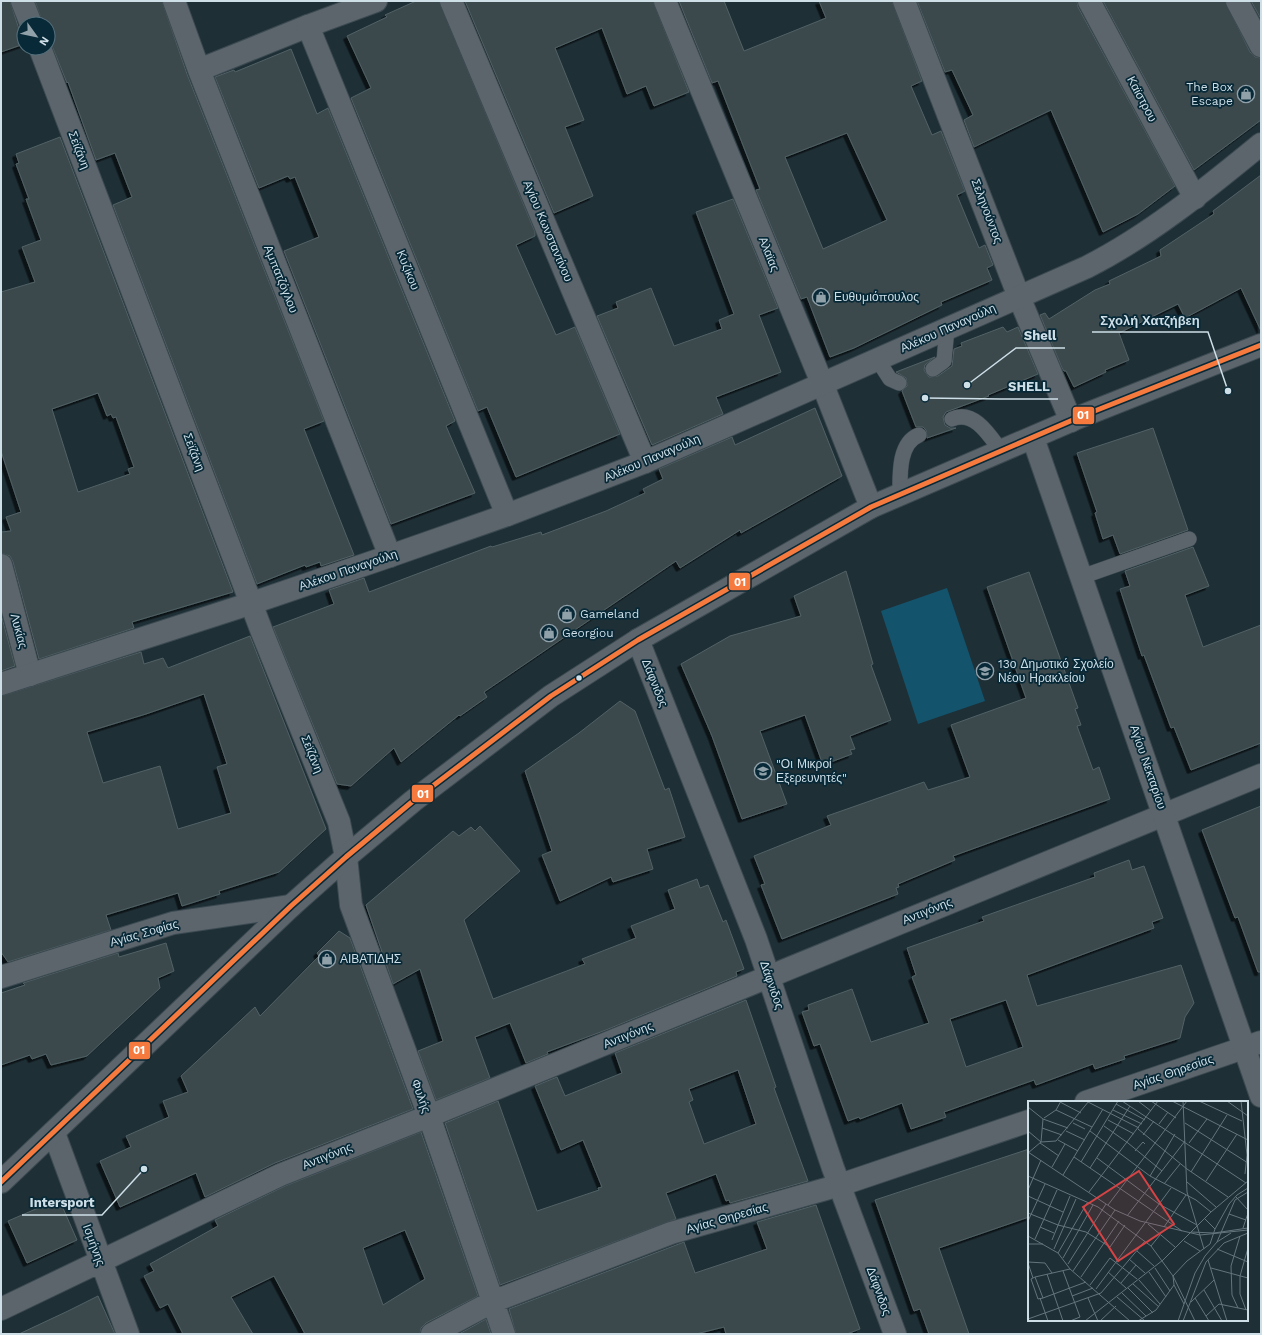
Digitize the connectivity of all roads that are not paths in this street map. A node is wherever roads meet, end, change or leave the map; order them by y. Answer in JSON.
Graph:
{"nodes":[{"id":1,"x":22,"y":1,"type":"edge"},
{"id":2,"x":174,"y":1,"type":"edge"},
{"id":3,"x":376,"y":1,"type":"edge"},
{"id":4,"x":450,"y":1,"type":"edge"},
{"id":5,"x":665,"y":1,"type":"edge"},
{"id":6,"x":904,"y":1,"type":"edge"},
{"id":7,"x":1089,"y":1,"type":"edge"},
{"id":8,"x":1237,"y":1,"type":"edge"},
{"id":9,"x":28,"y":16,"type":"edge"},
{"id":10,"x":308,"y":26,"type":"junction"},
{"id":11,"x":1261,"y":46,"type":"edge"},
{"id":12,"x":43,"y":56,"type":"edge"},
{"id":13,"x":199,"y":70,"type":"junction"},
{"id":14,"x":1261,"y":144,"type":"edge"},
{"id":15,"x":1195,"y":198,"type":"junction"},
{"id":16,"x":1019,"y":297,"type":"junction"},
{"id":17,"x":947,"y":328,"type":"junction"},
{"id":18,"x":1261,"y":344,"type":"edge"},
{"id":19,"x":877,"y":359,"type":"junction"},
{"id":20,"x":933,"y":369,"type":"dead end"},
{"id":21,"x":822,"y":383,"type":"junction"},
{"id":22,"x":899,"y":383,"type":"dead end"},
{"id":23,"x":952,"y":419,"type":"dead end"},
{"id":24,"x":1071,"y":421,"type":"junction"},
{"id":25,"x":919,"y":435,"type":"dead end"},
{"id":26,"x":1033,"y":438,"type":"junction"},
{"id":27,"x":1001,"y":451,"type":"junction"},
{"id":28,"x":646,"y":462,"type":"junction"},
{"id":29,"x":900,"y":495,"type":"junction"},
{"id":30,"x":871,"y":507,"type":"junction"},
{"id":31,"x":507,"y":515,"type":"junction"},
{"id":32,"x":1189,"y":539,"type":"dead end"},
{"id":33,"x":390,"y":556,"type":"junction"},
{"id":34,"x":1,"y":565,"type":"edge"},
{"id":35,"x":1081,"y":577,"type":"junction"},
{"id":36,"x":252,"y":603,"type":"junction"},
{"id":37,"x":638,"y":640,"type":"junction"},
{"id":38,"x":30,"y":675,"type":"junction"},
{"id":39,"x":1,"y":684,"type":"edge"},
{"id":40,"x":1261,"y":775,"type":"edge"},
{"id":41,"x":1164,"y":814,"type":"junction"},
{"id":42,"x":346,"y":857,"type":"junction"},
{"id":43,"x":291,"y":906,"type":"junction"},
{"id":44,"x":1,"y":976,"type":"edge"},
{"id":45,"x":769,"y":977,"type":"junction"},
{"id":46,"x":1253,"y":1045,"type":"edge"},
{"id":47,"x":1261,"y":1096,"type":"edge"},
{"id":48,"x":1089,"y":1101,"type":"edge"},
{"id":49,"x":429,"y":1116,"type":"junction"},
{"id":50,"x":1028,"y":1121,"type":"edge"},
{"id":51,"x":54,"y":1133,"type":"junction"},
{"id":52,"x":1,"y":1182,"type":"edge"},
{"id":53,"x":840,"y":1185,"type":"junction"},
{"id":54,"x":100,"y":1261,"type":"junction"},
{"id":55,"x":492,"y":1302,"type":"junction"},
{"id":56,"x":1,"y":1309,"type":"edge"},
{"id":57,"x":128,"y":1334,"type":"edge"},
{"id":58,"x":432,"y":1334,"type":"edge"},
{"id":59,"x":504,"y":1334,"type":"edge"},
{"id":60,"x":895,"y":1334,"type":"edge"}],
"edges":[{"from":1,"to":9,"type":"street"},
{"from":2,"to":13,"type":"street","name":"Αμπατζόγλου"},
{"from":3,"to":10,"type":"street"},
{"from":4,"to":28,"type":"street","name":"Αγίου Κωνσταντίνου"},
{"from":5,"to":21,"type":"street","name":"Αλαϊας"},
{"from":6,"to":16,"type":"street","name":"Σεληνούντος"},
{"from":7,"to":15,"type":"street","name":"Καϊστρου"},
{"from":8,"to":11,"type":"street"},
{"from":10,"to":13,"type":"street"},
{"from":10,"to":31,"type":"street","name":"Κυζίκου"},
{"from":12,"to":36,"type":"street","name":"Σεϊζάνη"},
{"from":13,"to":33,"type":"street","name":"Αμπατζόγλου"},
{"from":14,"to":15,"type":"street","name":"Αλέκου Παναγούλη"},
{"from":15,"to":16,"type":"street","name":"Αλέκου Παναγούλη"},
{"from":16,"to":17,"type":"street","name":"Αλέκου Παναγούλη"},
{"from":16,"to":24,"type":"street","name":"Σεληνούντος"},
{"from":17,"to":19,"type":"street","name":"Αλέκου Παναγούλη"},
{"from":17,"to":20,"type":"lane"},
{"from":18,"to":24,"type":"street"},
{"from":19,"to":21,"type":"street","name":"Αλέκου Παναγούλη"},
{"from":19,"to":22,"type":"lane"},
{"from":21,"to":28,"type":"street","name":"Αλέκου Παναγούλη"},
{"from":21,"to":30,"type":"street","name":"Αλαϊας"},
{"from":23,"to":27,"type":"lane"},
{"from":24,"to":26,"type":"street"},
{"from":25,"to":29,"type":"lane"},
{"from":26,"to":27,"type":"street"},
{"from":26,"to":35,"type":"street","name":"Αγίου Νεκταρίου"},
{"from":27,"to":29,"type":"street"},
{"from":28,"to":31,"type":"street","name":"Αλέκου Παναγούλη"},
{"from":29,"to":30,"type":"street"},
{"from":30,"to":37,"type":"street"},
{"from":31,"to":33,"type":"street","name":"Αλέκου Παναγούλη"},
{"from":32,"to":35,"type":"lane"},
{"from":33,"to":36,"type":"street","name":"Αλέκου Παναγούλη"},
{"from":34,"to":38,"type":"street","name":"Λυκίας"},
{"from":35,"to":41,"type":"street","name":"Αγίου Νεκταρίου"},
{"from":36,"to":38,"type":"street","name":"Αλέκου Παναγούλη"},
{"from":36,"to":42,"type":"street","name":"Σεϊζάνη"},
{"from":37,"to":42,"type":"street"},
{"from":37,"to":45,"type":"street","name":"Δάφνιδος"},
{"from":38,"to":39,"type":"street","name":"Αλέκου Παναγούλη"},
{"from":40,"to":41,"type":"street","name":"Αντιγόνης"},
{"from":41,"to":45,"type":"street","name":"Αντιγόνης"},
{"from":41,"to":46,"type":"street","name":"Αγίου Νεκταρίου"},
{"from":42,"to":43,"type":"street"},
{"from":42,"to":49,"type":"street","name":"Φυλής"},
{"from":43,"to":44,"type":"street","name":"Αγίας Σοφίας"},
{"from":43,"to":51,"type":"street"},
{"from":45,"to":49,"type":"street","name":"Αντιγόνης"},
{"from":45,"to":53,"type":"street","name":"Δάφνιδος"},
{"from":46,"to":47,"type":"street","name":"Αγίου Νεκταρίου"},
{"from":46,"to":48,"type":"street","name":"Αγίας Θηρεσίας"},
{"from":49,"to":54,"type":"street","name":"Αντιγόνης"},
{"from":49,"to":55,"type":"street","name":"Φυλής"},
{"from":50,"to":53,"type":"street","name":"Αγίας Θηρεσίας"},
{"from":51,"to":52,"type":"street"},
{"from":51,"to":54,"type":"street","name":"Ισμήνης"},
{"from":53,"to":55,"type":"street","name":"Αγίας Θηρεσίας"},
{"from":53,"to":60,"type":"street","name":"Δάφνιδος"},
{"from":54,"to":56,"type":"street","name":"Αντιγόνης"},
{"from":54,"to":57,"type":"street","name":"Ισμήνης"},
{"from":55,"to":58,"type":"street","name":"Αγίας Θηρεσίας"},
{"from":55,"to":59,"type":"street","name":"Φυλής"}]}
